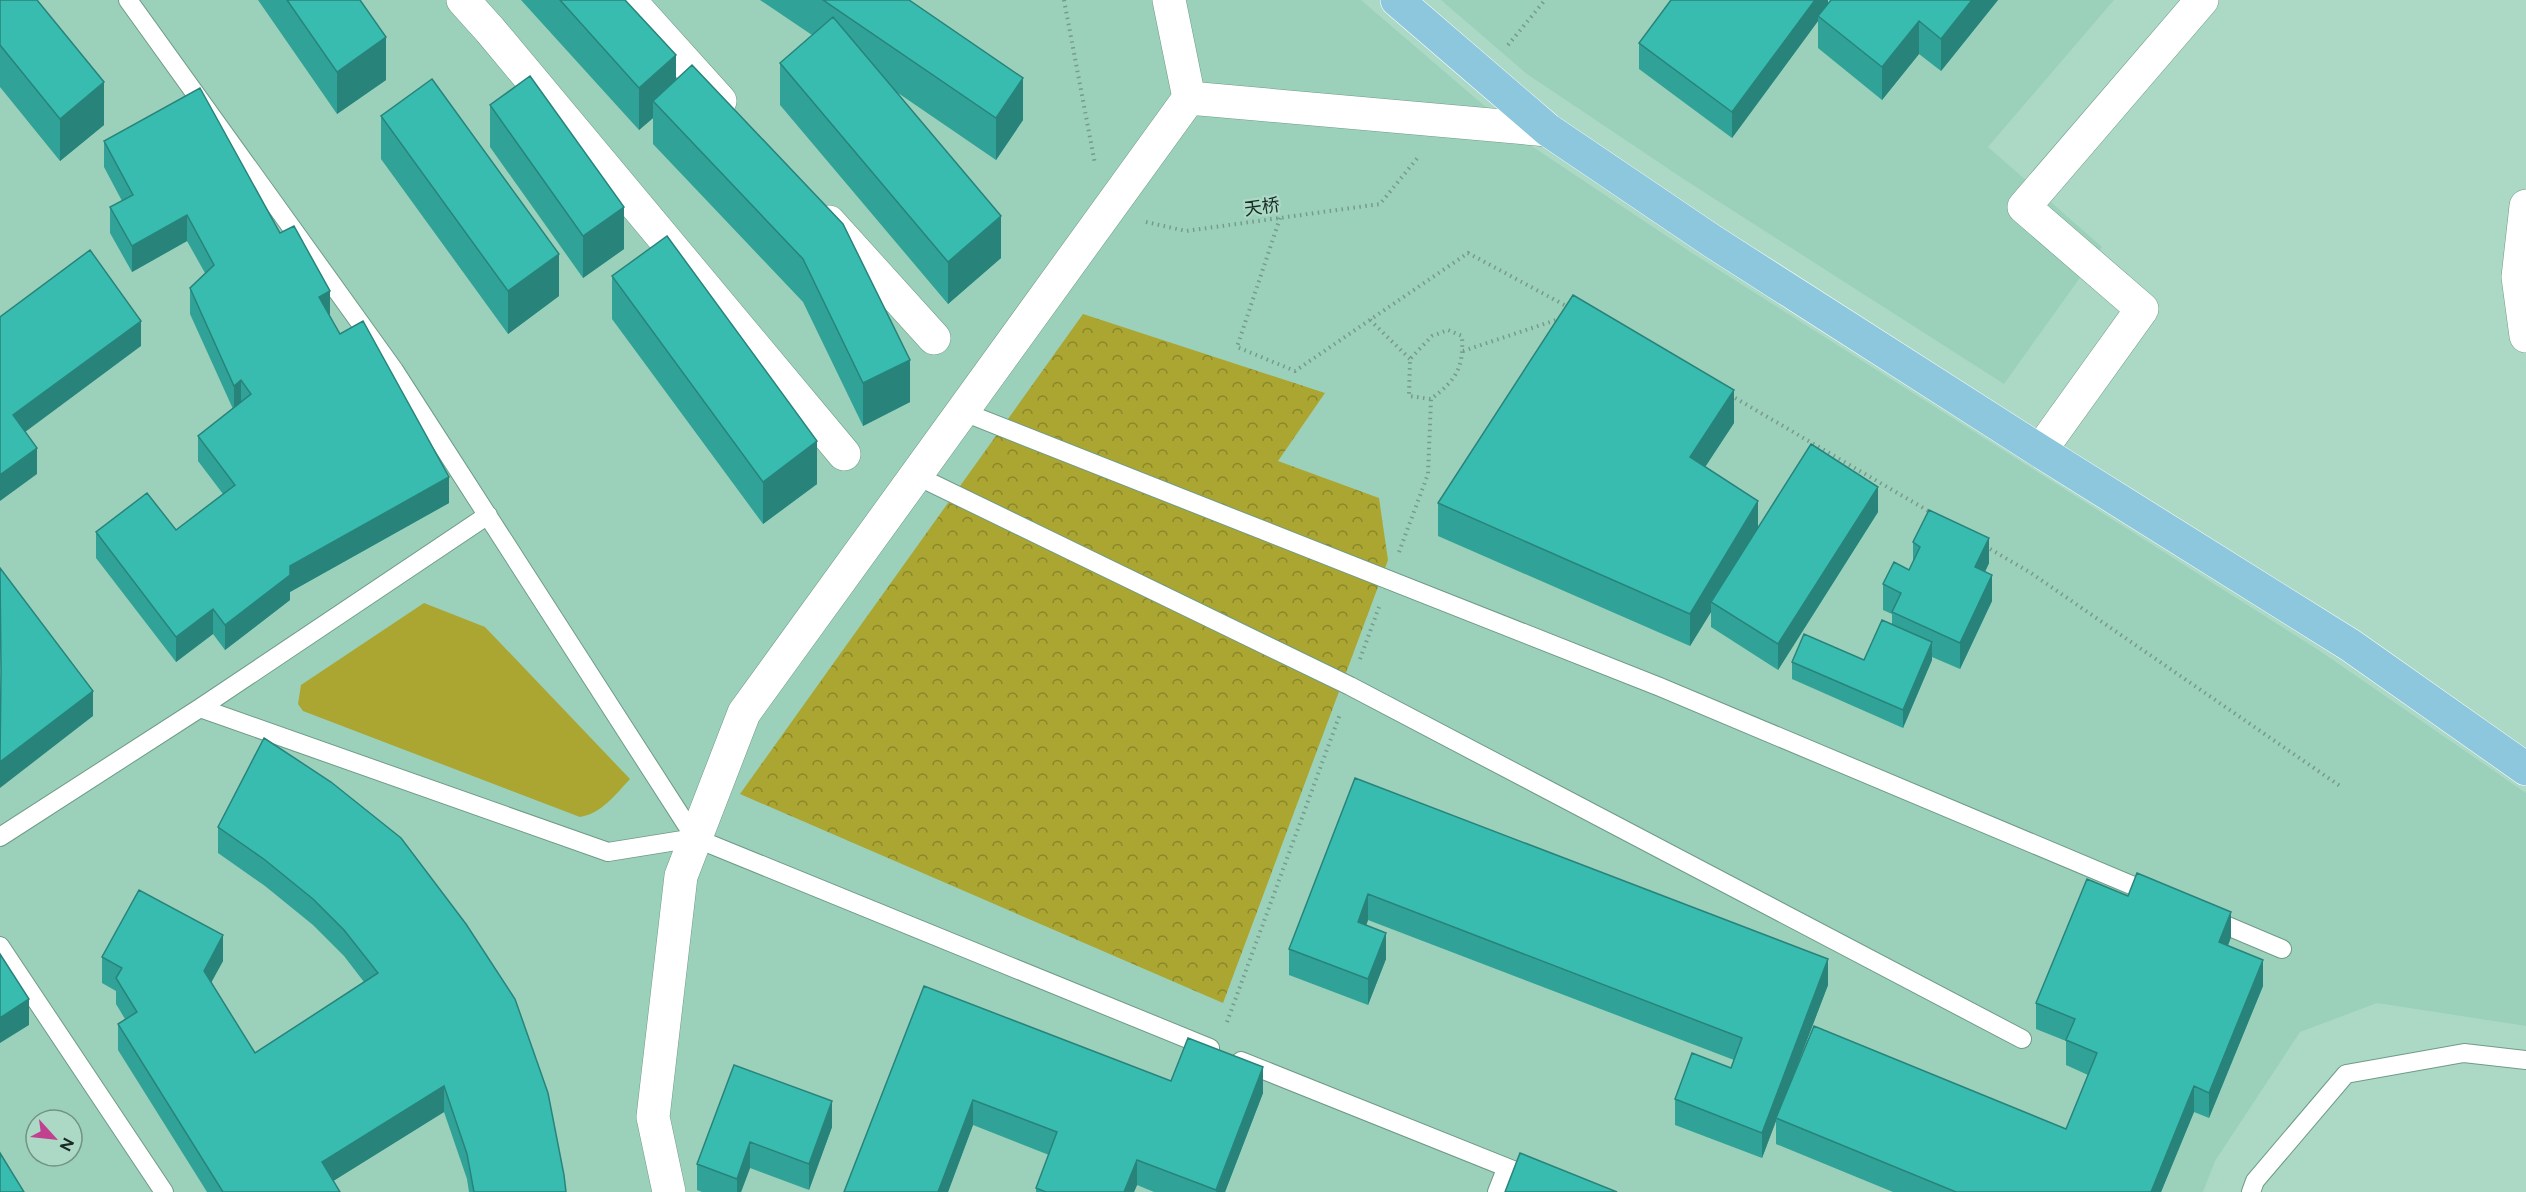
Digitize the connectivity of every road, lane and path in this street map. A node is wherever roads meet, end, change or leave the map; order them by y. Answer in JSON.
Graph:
{"nodes":[{"id":1,"x":128,"y":0,"type":"edge"},
{"id":2,"x":463,"y":0,"type":"edge"},
{"id":3,"x":629,"y":0,"type":"edge"},
{"id":4,"x":1064,"y":0,"type":"edge"},
{"id":5,"x":1169,"y":0,"type":"edge"},
{"id":6,"x":1397,"y":0,"type":"edge"},
{"id":7,"x":1545,"y":0,"type":"edge"},
{"id":8,"x":2202,"y":0,"type":"edge"},
{"id":9,"x":1484,"y":75,"type":"junction"},
{"id":10,"x":1189,"y":98,"type":"junction"},
{"id":11,"x":1447,"y":122,"type":"junction"},
{"id":12,"x":741,"y":125,"type":"edge"},
{"id":13,"x":1548,"y":130,"type":"junction"},
{"id":14,"x":806,"y":196,"type":"edge"},
{"id":15,"x":2526,"y":206,"type":"edge"},
{"id":16,"x":1104,"y":213,"type":"junction"},
{"id":17,"x":1280,"y":218,"type":"junction"},
{"id":18,"x":1578,"y":313,"type":"edge"},
{"id":19,"x":1568,"y":316,"type":"edge"},
{"id":20,"x":1370,"y":320,"type":"junction"},
{"id":21,"x":2526,"y":336,"type":"edge"},
{"id":22,"x":934,"y":338,"type":"dead end"},
{"id":23,"x":1463,"y":351,"type":"junction"},
{"id":24,"x":1410,"y":359,"type":"junction"},
{"id":25,"x":1722,"y":390,"type":"edge"},
{"id":26,"x":1431,"y":399,"type":"junction"},
{"id":27,"x":961,"y":411,"type":"junction"},
{"id":28,"x":2040,"y":451,"type":"junction"},
{"id":29,"x":844,"y":454,"type":"dead end"},
{"id":30,"x":915,"y":475,"type":"junction"},
{"id":31,"x":1932,"y":514,"type":"edge"},
{"id":32,"x":488,"y":515,"type":"junction"},
{"id":33,"x":1982,"y":543,"type":"edge"},
{"id":34,"x":1389,"y":580,"type":"junction"},
{"id":35,"x":1350,"y":686,"type":"junction"},
{"id":36,"x":200,"y":708,"type":"junction"},
{"id":37,"x":2523,"y":759,"type":"edge"},
{"id":38,"x":2340,"y":786,"type":"dead end"},
{"id":39,"x":0,"y":837,"type":"edge"},
{"id":40,"x":695,"y":838,"type":"junction"},
{"id":41,"x":2173,"y":903,"type":"edge"},
{"id":42,"x":2195,"y":912,"type":"edge"},
{"id":43,"x":0,"y":946,"type":"edge"},
{"id":44,"x":2282,"y":948,"type":"dead end"},
{"id":45,"x":2022,"y":1040,"type":"dead end"},
{"id":46,"x":1216,"y":1051,"type":"junction"},
{"id":47,"x":2526,"y":1060,"type":"edge"},
{"id":48,"x":1506,"y":1169,"type":"junction"},
{"id":49,"x":164,"y":1192,"type":"edge"},
{"id":50,"x":669,"y":1192,"type":"edge"},
{"id":51,"x":1497,"y":1192,"type":"edge"},
{"id":52,"x":1568,"y":1192,"type":"edge"},
{"id":53,"x":2251,"y":1192,"type":"edge"}],
"edges":[{"from":1,"to":32,"type":"lane"},
{"from":2,"to":29,"type":"street"},
{"from":3,"to":12,"type":"street"},
{"from":4,"to":16,"type":"path"},
{"from":5,"to":10,"type":"street"},
{"from":6,"to":9,"type":"main road"},
{"from":7,"to":9,"type":"path"},
{"from":8,"to":28,"type":"street"},
{"from":9,"to":13,"type":"main road"},
{"from":10,"to":11,"type":"street"},
{"from":10,"to":16,"type":"street"},
{"from":11,"to":13,"type":"street"},
{"from":11,"to":17,"type":"path","name":"天桥"},
{"from":13,"to":28,"type":"main road"},
{"from":14,"to":22,"type":"street"},
{"from":15,"to":21,"type":"street"},
{"from":16,"to":17,"type":"path","name":"天桥"},
{"from":16,"to":27,"type":"street"},
{"from":17,"to":20,"type":"path"},
{"from":18,"to":20,"type":"path"},
{"from":19,"to":23,"type":"path"},
{"from":20,"to":24,"type":"path"},
{"from":23,"to":24,"type":"path"},
{"from":23,"to":26,"type":"path"},
{"from":24,"to":26,"type":"path"},
{"from":25,"to":31,"type":"path"},
{"from":26,"to":34,"type":"path"},
{"from":27,"to":30,"type":"street"},
{"from":27,"to":34,"type":"lane"},
{"from":28,"to":37,"type":"main road"},
{"from":30,"to":35,"type":"lane"},
{"from":30,"to":40,"type":"street"},
{"from":32,"to":36,"type":"lane"},
{"from":32,"to":40,"type":"lane"},
{"from":33,"to":38,"type":"path"},
{"from":34,"to":35,"type":"path"},
{"from":34,"to":41,"type":"lane"},
{"from":35,"to":45,"type":"lane"},
{"from":35,"to":46,"type":"path"},
{"from":36,"to":39,"type":"lane"},
{"from":36,"to":40,"type":"lane"},
{"from":40,"to":46,"type":"lane"},
{"from":40,"to":50,"type":"street"},
{"from":42,"to":44,"type":"lane"},
{"from":43,"to":49,"type":"lane"},
{"from":46,"to":48,"type":"lane"},
{"from":47,"to":53,"type":"lane"},
{"from":48,"to":51,"type":"lane"},
{"from":48,"to":52,"type":"lane"}]}
